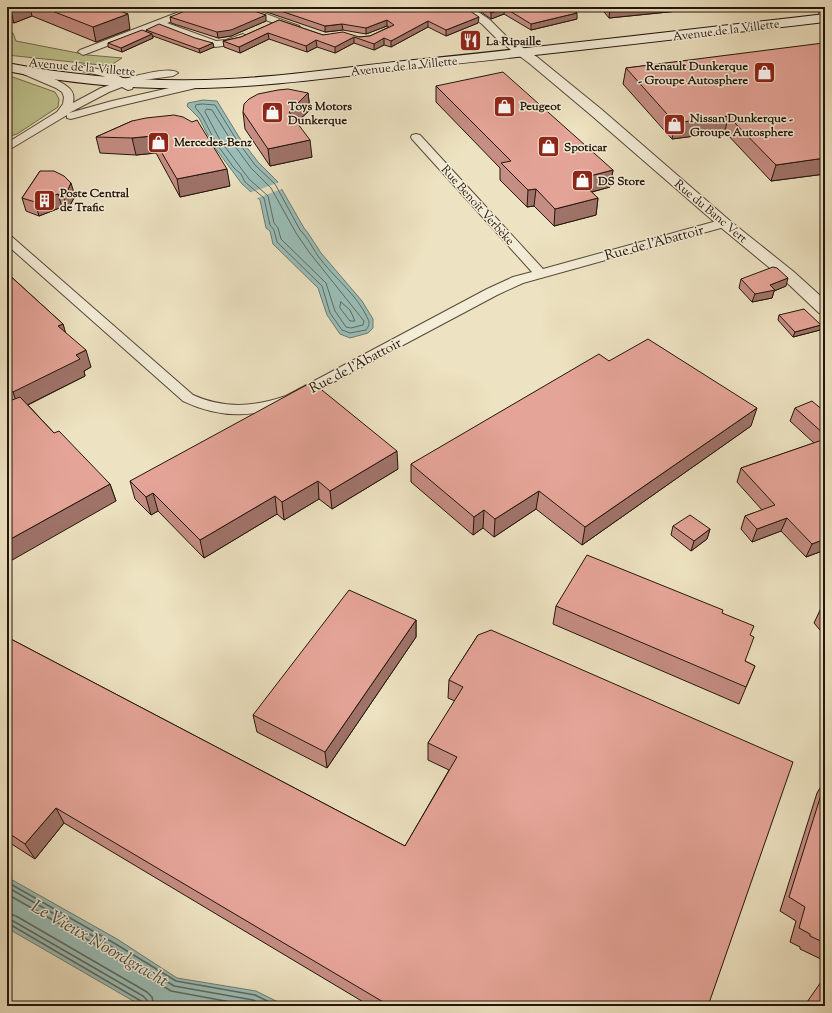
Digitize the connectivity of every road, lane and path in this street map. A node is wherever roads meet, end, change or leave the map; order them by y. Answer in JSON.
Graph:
{"nodes":[{"id":1,"x":200,"y":7,"type":"edge"},
{"id":2,"x":239,"y":7,"type":"edge"},
{"id":3,"x":467,"y":8,"type":"edge"},
{"id":4,"x":824,"y":14,"type":"edge"},
{"id":5,"x":278,"y":21,"type":"junction"},
{"id":6,"x":160,"y":23,"type":"junction"},
{"id":7,"x":264,"y":28,"type":"edge"},
{"id":8,"x":508,"y":29,"type":"dead end"},
{"id":9,"x":305,"y":31,"type":"edge"},
{"id":10,"x":249,"y":34,"type":"edge"},
{"id":11,"x":529,"y":49,"type":"junction"},
{"id":12,"x":83,"y":52,"type":"dead end"},
{"id":13,"x":7,"y":60,"type":"edge"},
{"id":14,"x":555,"y":61,"type":"dead end"},
{"id":15,"x":7,"y":67,"type":"edge"},
{"id":16,"x":81,"y":68,"type":"junction"},
{"id":17,"x":24,"y":71,"type":"junction"},
{"id":18,"x":565,"y":71,"type":"dead end"},
{"id":19,"x":173,"y":73,"type":"junction"},
{"id":20,"x":123,"y":82,"type":"junction"},
{"id":21,"x":200,"y":84,"type":"junction"},
{"id":22,"x":583,"y":97,"type":"junction"},
{"id":23,"x":123,"y":102,"type":"junction"},
{"id":24,"x":596,"y":112,"type":"junction"},
{"id":25,"x":60,"y":114,"type":"junction"},
{"id":26,"x":26,"y":136,"type":"junction"},
{"id":27,"x":416,"y":137,"type":"dead end"},
{"id":28,"x":7,"y":148,"type":"edge"},
{"id":29,"x":724,"y":223,"type":"junction"},
{"id":30,"x":7,"y":239,"type":"edge"},
{"id":31,"x":540,"y":274,"type":"junction"},
{"id":32,"x":825,"y":309,"type":"edge"}],
"edges":[{"from":1,"to":6,"type":"street"},
{"from":2,"to":5,"type":"street"},
{"from":3,"to":8,"type":"street","name":"Rue du Banc Vert"},
{"from":3,"to":11,"type":"street","name":"Rue du Banc Vert"},
{"from":4,"to":11,"type":"main road","name":"Avenue de la Villette"},
{"from":5,"to":7,"type":"street"},
{"from":5,"to":9,"type":"street"},
{"from":6,"to":10,"type":"street"},
{"from":6,"to":12,"type":"street"},
{"from":11,"to":14,"type":"street","name":"Rue du Banc Vert"},
{"from":11,"to":19,"type":"main road","name":"Avenue de la Villette"},
{"from":11,"to":21,"type":"main road","name":"Avenue de la Villette"},
{"from":11,"to":22,"type":"street","name":"Rue du Banc Vert"},
{"from":11,"to":24,"type":"street","name":"Rue du Banc Vert"},
{"from":13,"to":16,"type":"main road","name":"Avenue de la Villette"},
{"from":15,"to":17,"type":"main road","name":"Avenue de la Villette"},
{"from":16,"to":19,"type":"main road","name":"Avenue de la Villette"},
{"from":16,"to":20,"type":"street"},
{"from":17,"to":20,"type":"main road","name":"Avenue de la Villette"},
{"from":17,"to":25,"type":"street"},
{"from":18,"to":22,"type":"street","name":"Rue du Banc Vert"},
{"from":19,"to":20,"type":"street"},
{"from":20,"to":21,"type":"main road","name":"Avenue de la Villette"},
{"from":20,"to":23,"type":"street"},
{"from":20,"to":25,"type":"street"},
{"from":21,"to":23,"type":"street"},
{"from":22,"to":24,"type":"street","name":"Rue du Banc Vert"},
{"from":23,"to":26,"type":"street"},
{"from":24,"to":29,"type":"street","name":"Rue du Banc Vert"},
{"from":25,"to":26,"type":"street"},
{"from":26,"to":28,"type":"street"},
{"from":27,"to":31,"type":"street","name":"Rue Benoît Verbèke"},
{"from":29,"to":31,"type":"street","name":"Rue de l'Abattoir"},
{"from":29,"to":32,"type":"street","name":"Rue du Banc Vert"},
{"from":30,"to":31,"type":"street","name":"Rue de l'Abattoir"}]}
